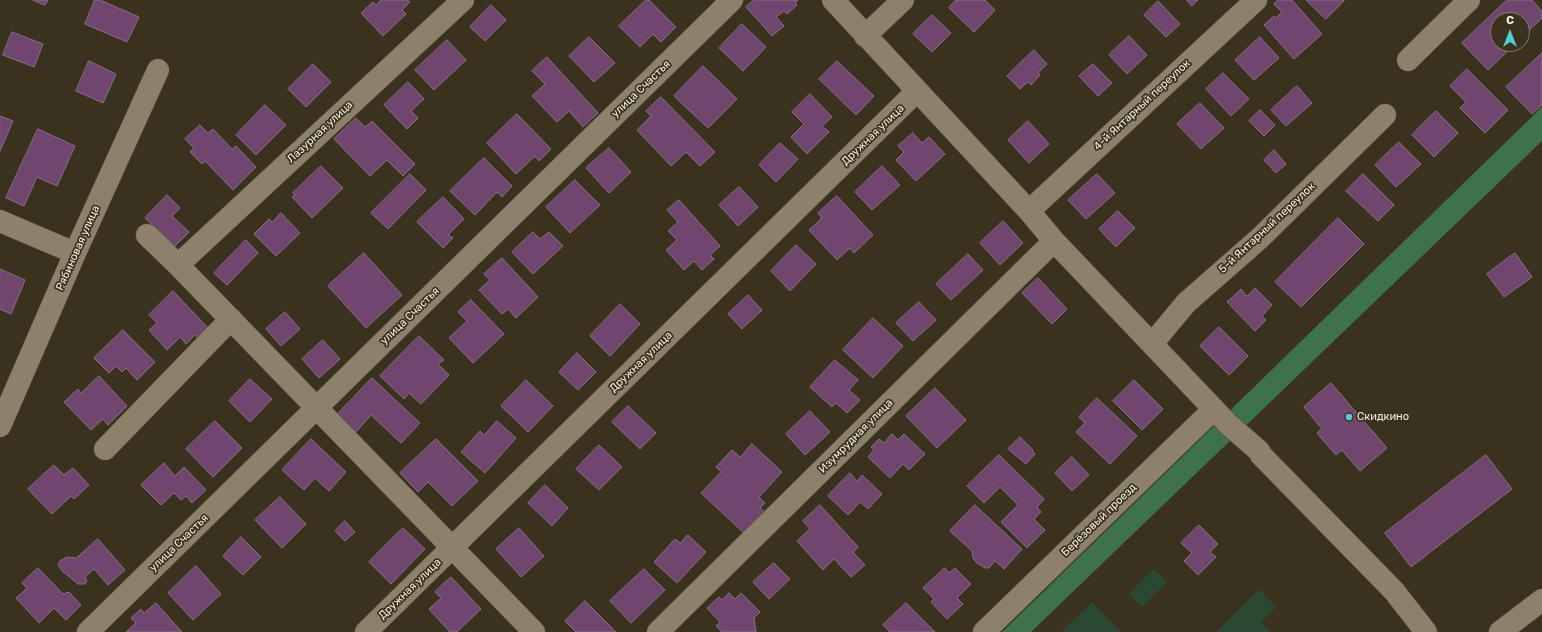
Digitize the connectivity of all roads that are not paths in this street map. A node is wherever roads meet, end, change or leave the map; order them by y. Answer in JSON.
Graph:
{"nodes":[{"id":1,"x":463,"y":0,"type":"edge"},
{"id":2,"x":732,"y":0,"type":"edge"},
{"id":3,"x":832,"y":0,"type":"edge"},
{"id":4,"x":903,"y":0,"type":"edge"},
{"id":5,"x":1256,"y":0,"type":"edge"},
{"id":6,"x":1469,"y":0,"type":"edge"},
{"id":7,"x":865,"y":36,"type":"junction"},
{"id":8,"x":1408,"y":60,"type":"dead end"},
{"id":9,"x":158,"y":70,"type":"dead end"},
{"id":10,"x":917,"y":91,"type":"junction"},
{"id":11,"x":1385,"y":115,"type":"dead end"},
{"id":12,"x":1029,"y":211,"type":"junction"},
{"id":13,"x":0,"y":221,"type":"edge"},
{"id":14,"x":147,"y":235,"type":"dead end"},
{"id":15,"x":1054,"y":241,"type":"junction"},
{"id":16,"x":75,"y":253,"type":"junction"},
{"id":17,"x":178,"y":265,"type":"junction"},
{"id":18,"x":231,"y":319,"type":"junction"},
{"id":19,"x":1152,"y":344,"type":"junction"},
{"id":20,"x":317,"y":408,"type":"junction"},
{"id":21,"x":1214,"y":409,"type":"junction"},
{"id":22,"x":0,"y":426,"type":"edge"},
{"id":23,"x":105,"y":449,"type":"dead end"},
{"id":24,"x":452,"y":548,"type":"junction"},
{"id":25,"x":1542,"y":600,"type":"edge"},
{"id":26,"x":88,"y":632,"type":"edge"},
{"id":27,"x":366,"y":632,"type":"edge"},
{"id":28,"x":534,"y":632,"type":"edge"},
{"id":29,"x":658,"y":632,"type":"edge"},
{"id":30,"x":984,"y":632,"type":"edge"},
{"id":31,"x":1426,"y":632,"type":"edge"},
{"id":32,"x":1500,"y":632,"type":"edge"}],
"edges":[{"from":1,"to":17,"type":"street","name":"Лазурная улица"},
{"from":2,"to":20,"type":"street","name":"улица Счастья"},
{"from":3,"to":7,"type":"street"},
{"from":4,"to":7,"type":"street"},
{"from":5,"to":12,"type":"street","name":"4-й Янтарный переулок"},
{"from":6,"to":8,"type":"street"},
{"from":7,"to":10,"type":"street"},
{"from":9,"to":16,"type":"street","name":"Рябиновая улица"},
{"from":10,"to":12,"type":"street"},
{"from":10,"to":24,"type":"street","name":"Дружная улица"},
{"from":11,"to":19,"type":"street","name":"5-й Янтарный переулок"},
{"from":12,"to":15,"type":"street"},
{"from":13,"to":16,"type":"street"},
{"from":14,"to":17,"type":"street"},
{"from":15,"to":19,"type":"street"},
{"from":15,"to":29,"type":"street","name":"Изумрудная улица"},
{"from":16,"to":22,"type":"street","name":"Рябиновая улица"},
{"from":17,"to":18,"type":"street"},
{"from":18,"to":20,"type":"street"},
{"from":18,"to":23,"type":"street"},
{"from":19,"to":21,"type":"street"},
{"from":20,"to":24,"type":"street"},
{"from":20,"to":26,"type":"street","name":"улица Счастья"},
{"from":21,"to":30,"type":"street","name":"Берёзовый проезд"},
{"from":21,"to":31,"type":"street"},
{"from":24,"to":27,"type":"street","name":"Дружная улица"},
{"from":24,"to":28,"type":"street"},
{"from":25,"to":32,"type":"street"}]}
